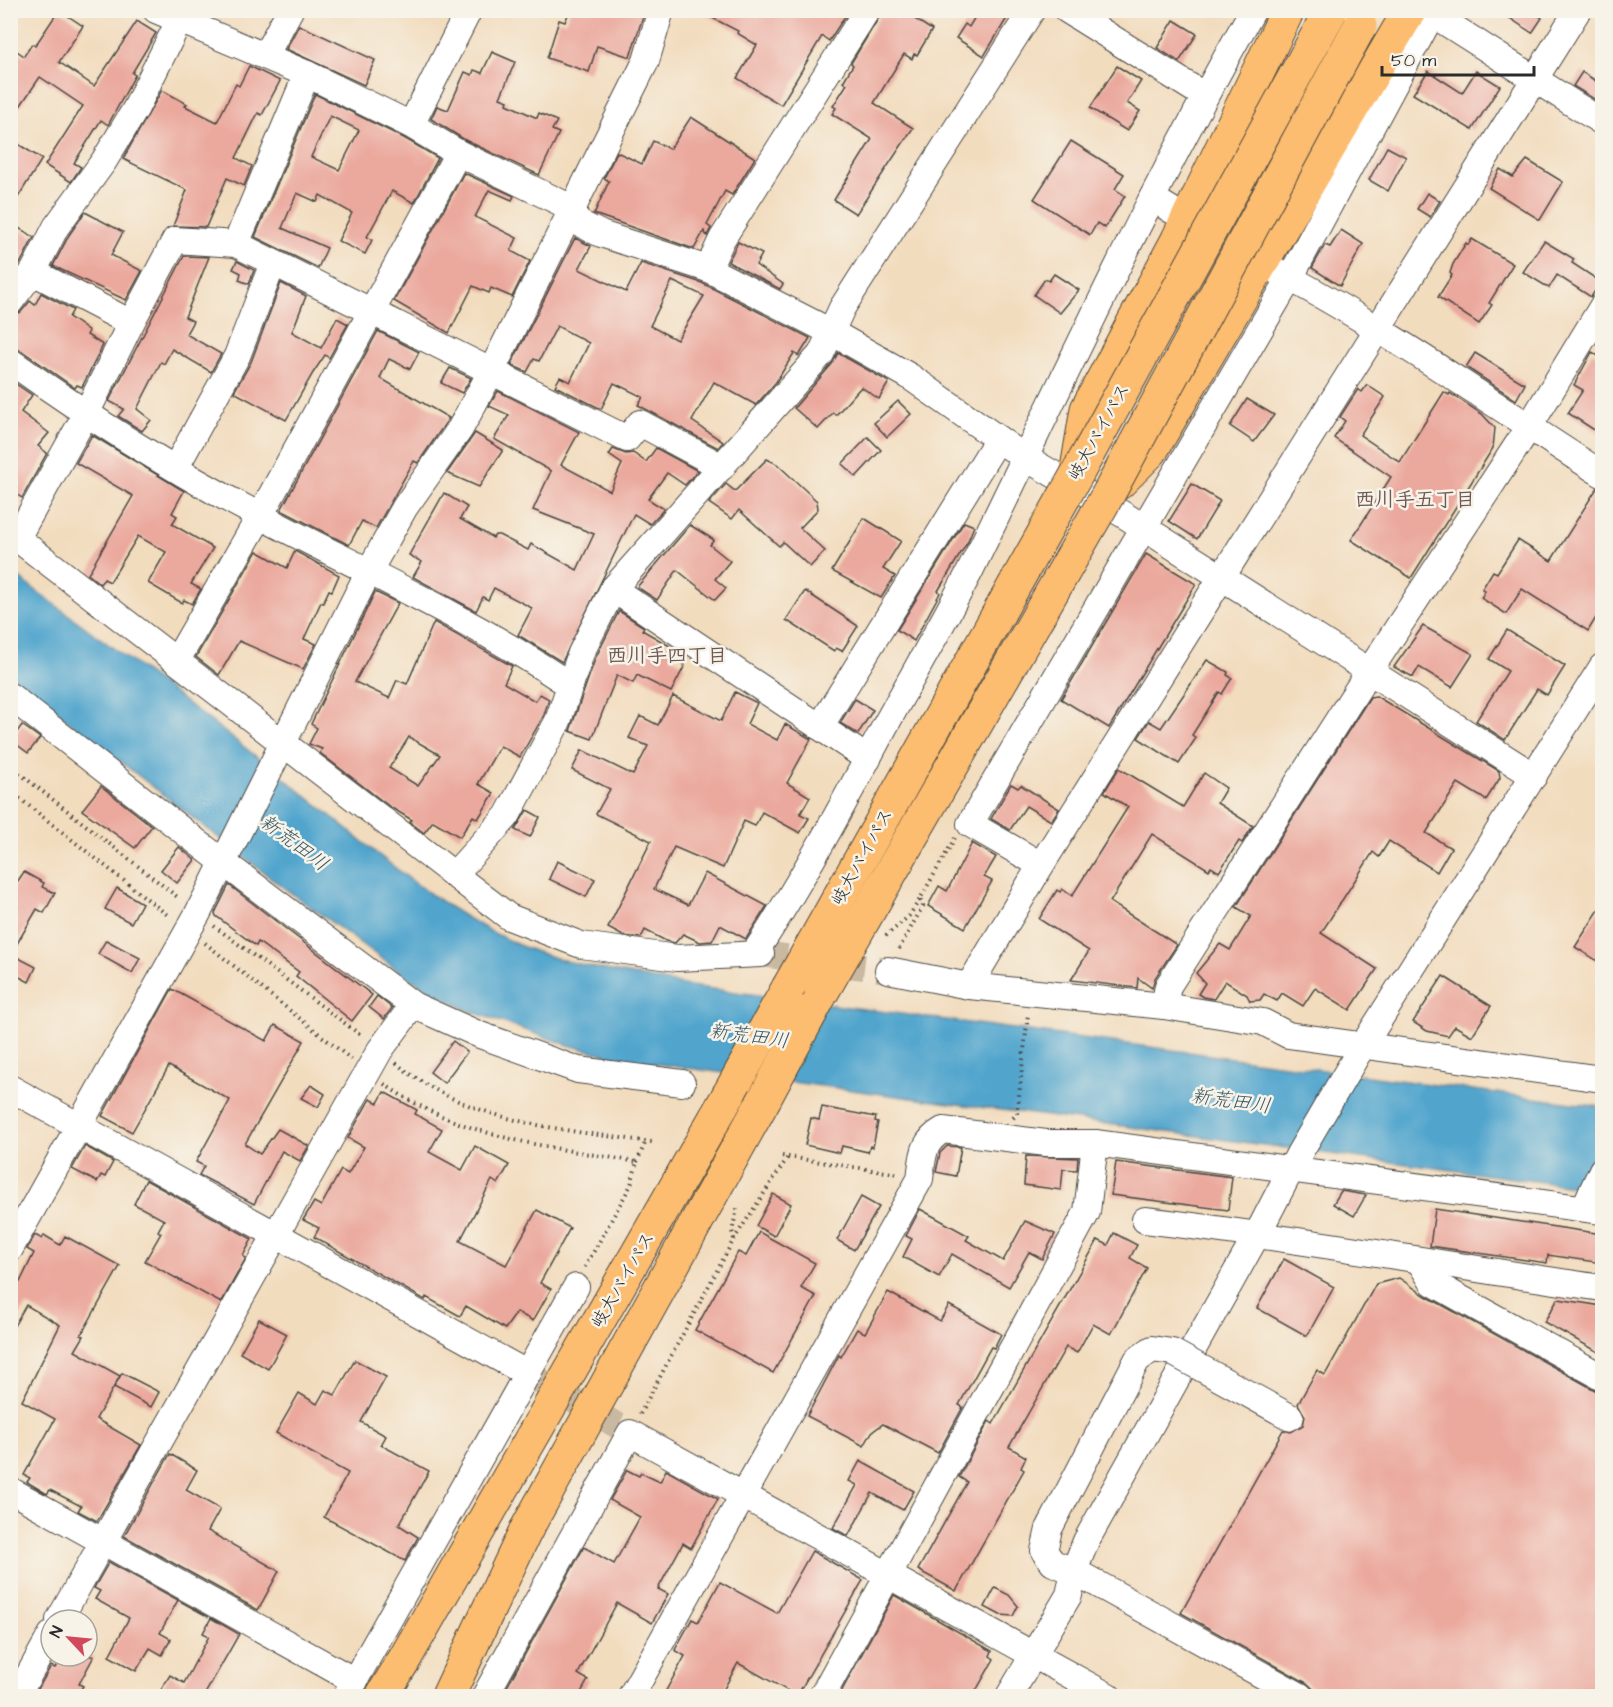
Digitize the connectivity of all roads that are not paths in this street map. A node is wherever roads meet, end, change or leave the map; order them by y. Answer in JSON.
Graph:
{"nodes":[{"id":1,"x":156,"y":10,"type":"edge"},
{"id":2,"x":290,"y":10,"type":"edge"},
{"id":3,"x":469,"y":10,"type":"edge"},
{"id":4,"x":662,"y":10,"type":"edge"},
{"id":5,"x":867,"y":10,"type":"edge"},
{"id":6,"x":1032,"y":10,"type":"edge"},
{"id":7,"x":1067,"y":10,"type":"edge"},
{"id":8,"x":1253,"y":10,"type":"edge"},
{"id":9,"x":1288,"y":10,"type":"edge"},
{"id":10,"x":1331,"y":10,"type":"edge"},
{"id":11,"x":1370,"y":10,"type":"edge"},
{"id":12,"x":1578,"y":10,"type":"edge"},
{"id":13,"x":1423,"y":12,"type":"edge"},
{"id":14,"x":179,"y":21,"type":"junction"},
{"id":15,"x":266,"y":56,"type":"junction"},
{"id":16,"x":307,"y":74,"type":"junction"},
{"id":17,"x":1536,"y":80,"type":"junction"},
{"id":18,"x":1204,"y":96,"type":"junction"},
{"id":19,"x":1602,"y":122,"type":"edge"},
{"id":20,"x":411,"y":125,"type":"junction"},
{"id":21,"x":458,"y":153,"type":"junction"},
{"id":22,"x":571,"y":214,"type":"junction"},
{"id":23,"x":236,"y":244,"type":"junction"},
{"id":24,"x":273,"y":263,"type":"junction"},
{"id":25,"x":708,"y":269,"type":"junction"},
{"id":26,"x":33,"y":272,"type":"junction"},
{"id":27,"x":1280,"y":273,"type":"junction"},
{"id":28,"x":10,"y":302,"type":"edge"},
{"id":29,"x":1602,"y":306,"type":"edge"},
{"id":30,"x":371,"y":313,"type":"junction"},
{"id":31,"x":131,"y":323,"type":"junction"},
{"id":32,"x":1379,"y":329,"type":"junction"},
{"id":33,"x":832,"y":333,"type":"junction"},
{"id":34,"x":10,"y":361,"type":"edge"},
{"id":35,"x":492,"y":370,"type":"junction"},
{"id":36,"x":86,"y":414,"type":"junction"},
{"id":37,"x":1529,"y":427,"type":"junction"},
{"id":38,"x":998,"y":439,"type":"junction"},
{"id":39,"x":1024,"y":457,"type":"junction"},
{"id":40,"x":176,"y":467,"type":"junction"},
{"id":41,"x":722,"y":467,"type":"junction"},
{"id":42,"x":1077,"y":474,"type":"junction"},
{"id":43,"x":1602,"y":474,"type":"edge"},
{"id":44,"x":1110,"y":491,"type":"junction"},
{"id":45,"x":260,"y":516,"type":"junction"},
{"id":46,"x":1143,"y":527,"type":"junction"},
{"id":47,"x":14,"y":536,"type":"edge"},
{"id":48,"x":369,"y":571,"type":"junction"},
{"id":49,"x":1220,"y":578,"type":"junction"},
{"id":50,"x":613,"y":589,"type":"junction"},
{"id":51,"x":177,"y":660,"type":"junction"},
{"id":52,"x":1602,"y":667,"type":"edge"},
{"id":53,"x":1370,"y":670,"type":"junction"},
{"id":54,"x":571,"y":682,"type":"junction"},
{"id":55,"x":10,"y":696,"type":"edge"},
{"id":56,"x":820,"y":727,"type":"junction"},
{"id":57,"x":278,"y":752,"type":"junction"},
{"id":58,"x":868,"y":759,"type":"junction"},
{"id":59,"x":1534,"y":776,"type":"junction"},
{"id":60,"x":226,"y":859,"type":"junction"},
{"id":61,"x":1041,"y":865,"type":"junction"},
{"id":62,"x":454,"y":875,"type":"junction"},
{"id":63,"x":890,"y":970,"type":"tunnel mouth"},
{"id":64,"x":969,"y":986,"type":"junction"},
{"id":65,"x":413,"y":1005,"type":"junction"},
{"id":66,"x":1164,"y":1006,"type":"junction"},
{"id":67,"x":1360,"y":1050,"type":"junction"},
{"id":68,"x":1602,"y":1079,"type":"edge"},
{"id":69,"x":682,"y":1083,"type":"dead end"},
{"id":70,"x":10,"y":1088,"type":"edge"},
{"id":71,"x":79,"y":1126,"type":"junction"},
{"id":72,"x":1095,"y":1143,"type":"junction"},
{"id":73,"x":1296,"y":1160,"type":"junction"},
{"id":74,"x":1595,"y":1195,"type":"edge"},
{"id":75,"x":1145,"y":1220,"type":"dead end"},
{"id":76,"x":1258,"y":1233,"type":"junction"},
{"id":77,"x":275,"y":1234,"type":"junction"},
{"id":78,"x":10,"y":1249,"type":"edge"},
{"id":79,"x":1420,"y":1262,"type":"junction"},
{"id":80,"x":576,"y":1287,"type":"dead end"},
{"id":81,"x":1602,"y":1288,"type":"edge"},
{"id":82,"x":528,"y":1374,"type":"junction"},
{"id":83,"x":1602,"y":1377,"type":"edge"},
{"id":84,"x":1290,"y":1417,"type":"dead end"},
{"id":85,"x":10,"y":1490,"type":"edge"},
{"id":86,"x":743,"y":1496,"type":"junction"},
{"id":87,"x":103,"y":1542,"type":"junction"},
{"id":88,"x":1074,"y":1571,"type":"junction"},
{"id":89,"x":889,"y":1577,"type":"junction"},
{"id":90,"x":66,"y":1608,"type":"edge"},
{"id":91,"x":1033,"y":1655,"type":"junction"},
{"id":92,"x":39,"y":1657,"type":"edge"},
{"id":93,"x":361,"y":1691,"type":"edge"},
{"id":94,"x":17,"y":1696,"type":"edge"},
{"id":95,"x":448,"y":1696,"type":"edge"},
{"id":96,"x":485,"y":1696,"type":"edge"},
{"id":97,"x":631,"y":1696,"type":"edge"},
{"id":98,"x":822,"y":1696,"type":"edge"},
{"id":99,"x":1009,"y":1696,"type":"edge"},
{"id":100,"x":1108,"y":1696,"type":"edge"},
{"id":101,"x":1300,"y":1696,"type":"edge"}],
"edges":[{"from":1,"to":14,"type":"street"},
{"from":2,"to":15,"type":"street"},
{"from":3,"to":20,"type":"street"},
{"from":4,"to":22,"type":"street"},
{"from":5,"to":25,"type":"street"},
{"from":6,"to":33,"type":"street"},
{"from":7,"to":18,"type":"street"},
{"from":8,"to":18,"type":"street"},
{"from":9,"to":42,"type":"highway"},
{"from":10,"to":42,"type":"highway","name":"岐大バイパス","bridge":true},
{"from":11,"to":44,"type":"highway","name":"岐大バイパス","bridge":true},
{"from":12,"to":17,"type":"street"},
{"from":13,"to":17,"type":"street"},
{"from":13,"to":27,"type":"street"},
{"from":13,"to":44,"type":"highway"},
{"from":14,"to":15,"type":"street"},
{"from":14,"to":26,"type":"street"},
{"from":15,"to":16,"type":"street"},
{"from":16,"to":20,"type":"street"},
{"from":16,"to":23,"type":"street"},
{"from":17,"to":19,"type":"street"},
{"from":17,"to":32,"type":"street"},
{"from":18,"to":39,"type":"street"},
{"from":20,"to":21,"type":"street"},
{"from":21,"to":22,"type":"street"},
{"from":21,"to":30,"type":"street"},
{"from":22,"to":25,"type":"street"},
{"from":22,"to":35,"type":"street"},
{"from":23,"to":24,"type":"street"},
{"from":23,"to":31,"type":"street"},
{"from":24,"to":30,"type":"street"},
{"from":24,"to":40,"type":"street"},
{"from":25,"to":33,"type":"street"},
{"from":26,"to":28,"type":"street"},
{"from":26,"to":31,"type":"street"},
{"from":27,"to":32,"type":"street"},
{"from":27,"to":46,"type":"street"},
{"from":29,"to":37,"type":"street"},
{"from":30,"to":35,"type":"street"},
{"from":30,"to":45,"type":"street"},
{"from":31,"to":36,"type":"street"},
{"from":32,"to":37,"type":"street"},
{"from":32,"to":49,"type":"street"},
{"from":33,"to":38,"type":"street"},
{"from":33,"to":41,"type":"street"},
{"from":34,"to":36,"type":"street"},
{"from":35,"to":41,"type":"street"},
{"from":35,"to":48,"type":"street"},
{"from":36,"to":40,"type":"street"},
{"from":36,"to":47,"type":"street"},
{"from":37,"to":43,"type":"street"},
{"from":37,"to":53,"type":"street"},
{"from":38,"to":39,"type":"street"},
{"from":38,"to":56,"type":"street"},
{"from":39,"to":46,"type":"street"},
{"from":39,"to":58,"type":"street"},
{"from":40,"to":45,"type":"street"},
{"from":41,"to":50,"type":"street"},
{"from":42,"to":93,"type":"highway","name":"岐大バイパス","bridge":true},
{"from":44,"to":95,"type":"highway","name":"岐大バイパス","bridge":true},
{"from":45,"to":48,"type":"street"},
{"from":45,"to":51,"type":"street"},
{"from":46,"to":49,"type":"street"},
{"from":46,"to":61,"type":"street"},
{"from":47,"to":51,"type":"street"},
{"from":48,"to":54,"type":"street"},
{"from":48,"to":57,"type":"street"},
{"from":49,"to":53,"type":"street"},
{"from":49,"to":61,"type":"street"},
{"from":50,"to":54,"type":"street"},
{"from":50,"to":56,"type":"street"},
{"from":51,"to":57,"type":"street"},
{"from":52,"to":59,"type":"street"},
{"from":53,"to":59,"type":"street"},
{"from":53,"to":66,"type":"street"},
{"from":54,"to":62,"type":"street"},
{"from":55,"to":60,"type":"street"},
{"from":56,"to":58,"type":"street"},
{"from":57,"to":60,"type":"street"},
{"from":57,"to":62,"type":"street"},
{"from":58,"to":62,"type":"street"},
{"from":59,"to":67,"type":"street"},
{"from":60,"to":65,"type":"street"},
{"from":60,"to":71,"type":"street"},
{"from":61,"to":64,"type":"street"},
{"from":63,"to":64,"type":"street"},
{"from":64,"to":66,"type":"street"},
{"from":65,"to":69,"type":"street"},
{"from":65,"to":77,"type":"street"},
{"from":66,"to":67,"type":"street"},
{"from":67,"to":68,"type":"street"},
{"from":67,"to":73,"type":"street"},
{"from":70,"to":71,"type":"street"},
{"from":71,"to":77,"type":"street"},
{"from":71,"to":78,"type":"street"},
{"from":72,"to":73,"type":"street"},
{"from":72,"to":86,"type":"street"},
{"from":72,"to":89,"type":"street"},
{"from":73,"to":74,"type":"street"},
{"from":73,"to":76,"type":"street"},
{"from":75,"to":76,"type":"street"},
{"from":76,"to":79,"type":"street"},
{"from":76,"to":88,"type":"street"},
{"from":77,"to":82,"type":"street"},
{"from":77,"to":87,"type":"street"},
{"from":79,"to":81,"type":"street"},
{"from":79,"to":83,"type":"street"},
{"from":80,"to":82,"type":"street"},
{"from":82,"to":93,"type":"street"},
{"from":84,"to":88,"type":"street","bridge":true},
{"from":85,"to":87,"type":"street"},
{"from":86,"to":89,"type":"street"},
{"from":86,"to":96,"type":"street"},
{"from":86,"to":97,"type":"street"},
{"from":87,"to":90,"type":"street"},
{"from":87,"to":93,"type":"street"},
{"from":88,"to":91,"type":"street"},
{"from":88,"to":101,"type":"street"},
{"from":89,"to":91,"type":"street"},
{"from":89,"to":98,"type":"street"},
{"from":91,"to":99,"type":"street"},
{"from":91,"to":100,"type":"street"},
{"from":92,"to":94,"type":"street"}]}
